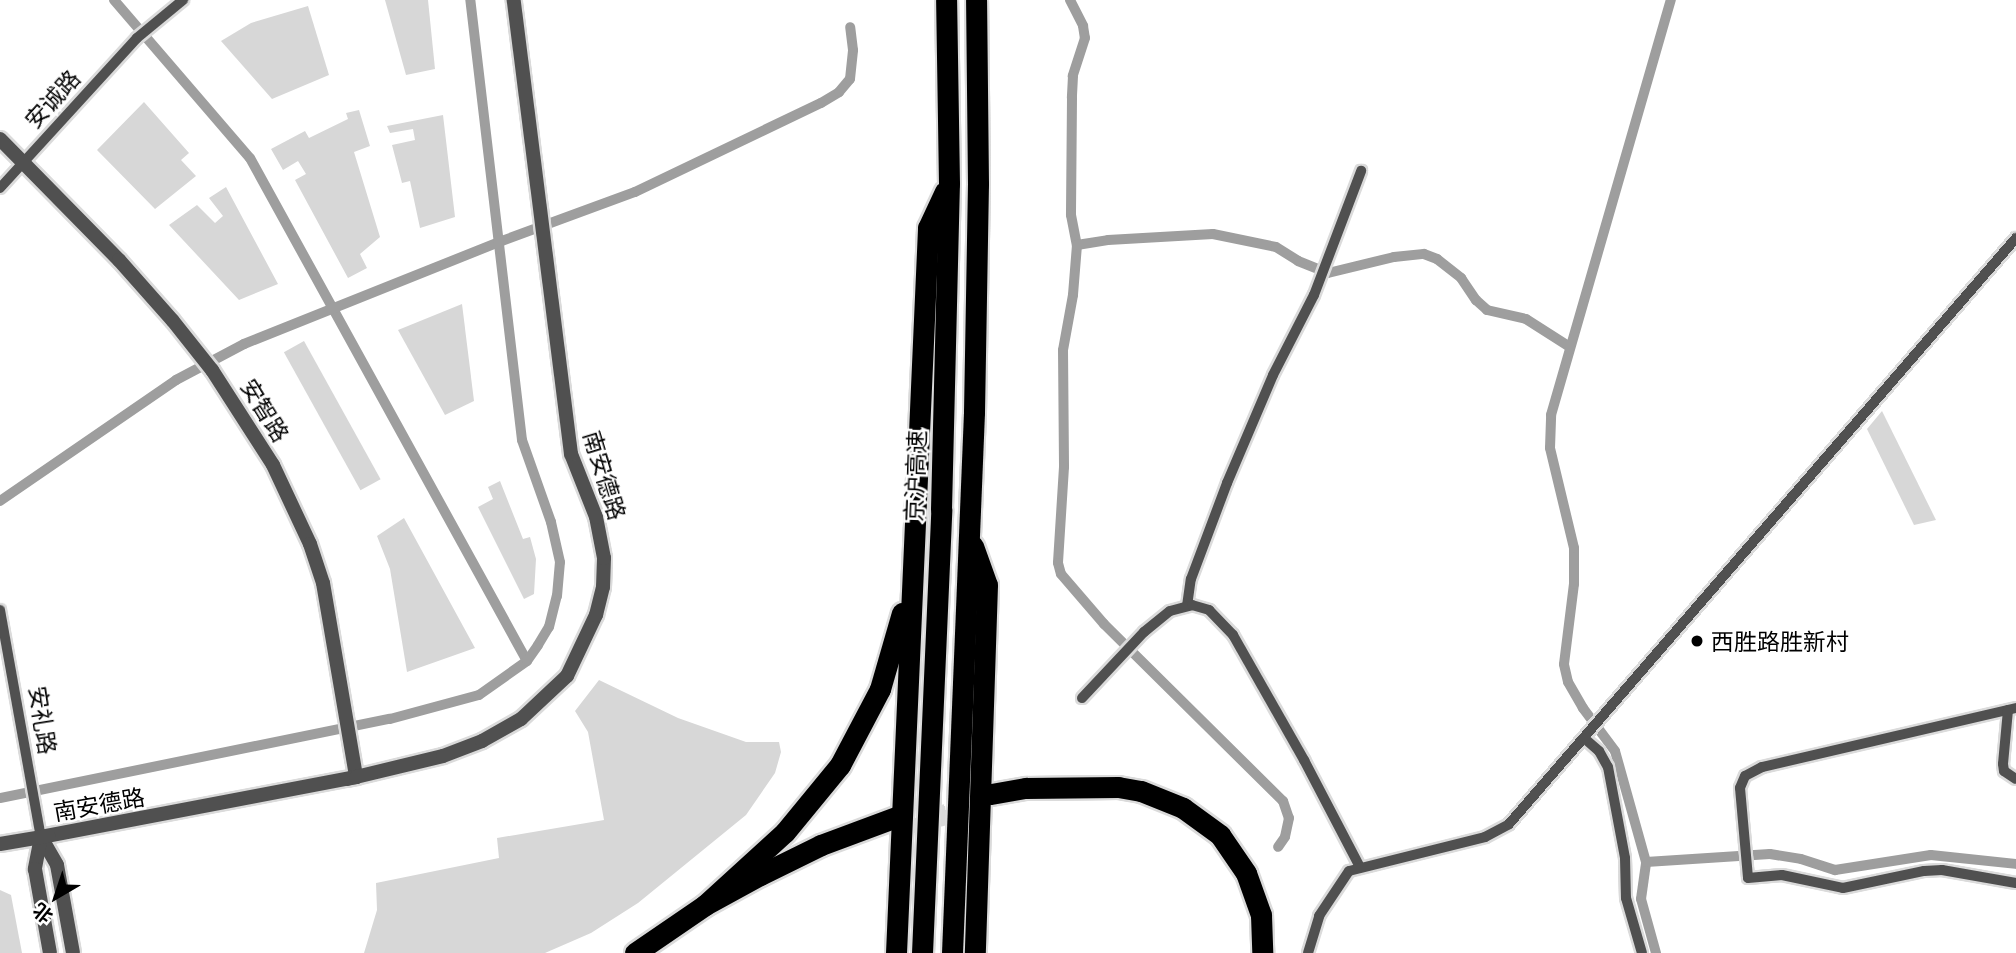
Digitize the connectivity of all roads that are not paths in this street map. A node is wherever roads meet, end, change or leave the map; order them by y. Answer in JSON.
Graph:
{"nodes":[{"id":1,"x":183,"y":0,"type":"edge"},
{"id":2,"x":514,"y":0,"type":"edge"},
{"id":3,"x":946,"y":0,"type":"edge"},
{"id":4,"x":976,"y":0,"type":"edge"},
{"id":5,"x":0,"y":139,"type":"edge"},
{"id":6,"x":23,"y":164,"type":"junction"},
{"id":7,"x":1361,"y":171,"type":"dead end"},
{"id":8,"x":949,"y":184,"type":"junction"},
{"id":9,"x":0,"y":188,"type":"edge"},
{"id":10,"x":2016,"y":238,"type":"edge"},
{"id":11,"x":970,"y":537,"type":"junction"},
{"id":12,"x":913,"y":581,"type":"junction"},
{"id":13,"x":1187,"y":606,"type":"junction"},
{"id":14,"x":0,"y":610,"type":"edge"},
{"id":15,"x":1082,"y":698,"type":"dead end"},
{"id":16,"x":2012,"y":709,"type":"edge"},
{"id":17,"x":1586,"y":736,"type":"junction"},
{"id":18,"x":356,"y":778,"type":"junction"},
{"id":19,"x":2016,"y":779,"type":"edge"},
{"id":20,"x":991,"y":799,"type":"tunnel mouth"},
{"id":21,"x":41,"y":837,"type":"junction"},
{"id":22,"x":0,"y":845,"type":"edge"},
{"id":23,"x":1360,"y":867,"type":"junction"},
{"id":24,"x":2016,"y":883,"type":"edge"},
{"id":25,"x":1253,"y":899,"type":"junction"},
{"id":26,"x":978,"y":900,"type":"junction"},
{"id":27,"x":705,"y":905,"type":"junction"},
{"id":28,"x":50,"y":953,"type":"edge"},
{"id":29,"x":73,"y":953,"type":"edge"},
{"id":30,"x":635,"y":953,"type":"edge"},
{"id":31,"x":659,"y":953,"type":"edge"},
{"id":32,"x":897,"y":953,"type":"edge"},
{"id":33,"x":922,"y":953,"type":"edge"},
{"id":34,"x":951,"y":953,"type":"edge"},
{"id":35,"x":975,"y":953,"type":"edge"},
{"id":36,"x":981,"y":953,"type":"edge"},
{"id":37,"x":1253,"y":953,"type":"edge"},
{"id":38,"x":1262,"y":953,"type":"edge"},
{"id":39,"x":1308,"y":953,"type":"edge"},
{"id":40,"x":1642,"y":953,"type":"edge"}],
"edges":[{"from":1,"to":6,"type":"street","name":"安诚路"},
{"from":2,"to":18,"type":"street","name":"南安德路"},
{"from":3,"to":8,"type":"highway","name":"京沪高速"},
{"from":4,"to":11,"type":"highway"},
{"from":5,"to":6,"type":"street","name":"安智路"},
{"from":6,"to":9,"type":"street","name":"安诚路"},
{"from":6,"to":18,"type":"street","name":"安智路"},
{"from":7,"to":13,"type":"street"},
{"from":8,"to":12,"type":"highway"},
{"from":8,"to":33,"type":"highway","name":"京沪高速"},
{"from":10,"to":17,"type":"street"},
{"from":11,"to":26,"type":"highway"},
{"from":11,"to":34,"type":"highway"},
{"from":12,"to":27,"type":"highway"},
{"from":12,"to":32,"type":"highway"},
{"from":13,"to":15,"type":"street"},
{"from":13,"to":23,"type":"street"},
{"from":14,"to":21,"type":"street","name":"安礼路"},
{"from":16,"to":19,"type":"street"},
{"from":16,"to":24,"type":"street"},
{"from":17,"to":23,"type":"street"},
{"from":17,"to":40,"type":"street"},
{"from":18,"to":21,"type":"street","name":"南安德路"},
{"from":20,"to":25,"type":"highway"},
{"from":21,"to":22,"type":"street","name":"南安德路"},
{"from":21,"to":28,"type":"street","name":"安礼路"},
{"from":21,"to":29,"type":"street","name":"安礼路"},
{"from":23,"to":39,"type":"street"},
{"from":25,"to":37,"type":"highway"},
{"from":25,"to":38,"type":"highway"},
{"from":26,"to":35,"type":"highway"},
{"from":26,"to":36,"type":"highway"},
{"from":27,"to":30,"type":"highway"},
{"from":27,"to":31,"type":"highway"}]}
